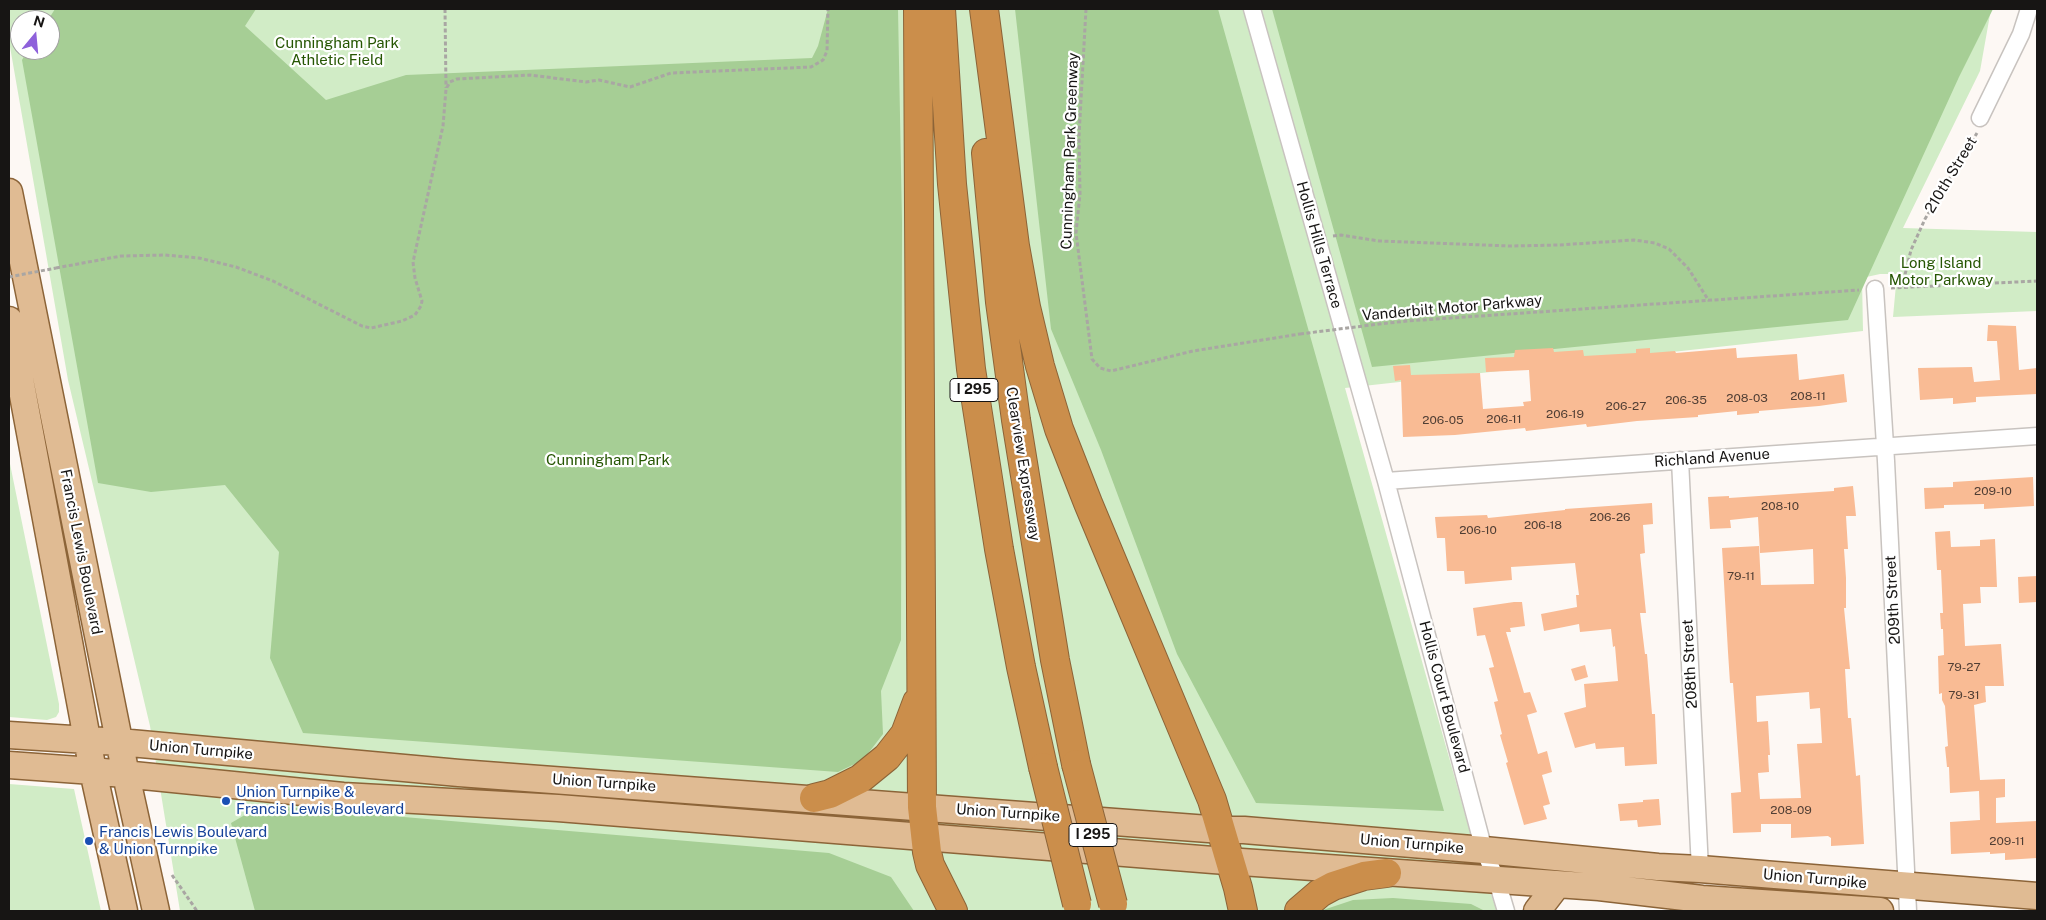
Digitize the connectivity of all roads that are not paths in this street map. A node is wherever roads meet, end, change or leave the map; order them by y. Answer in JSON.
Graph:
{"nodes":[{"id":1,"x":918,"y":9,"type":"edge"},
{"id":2,"x":941,"y":9,"type":"edge"},
{"id":3,"x":977,"y":9,"type":"edge"},
{"id":4,"x":984,"y":9,"type":"edge"},
{"id":5,"x":1252,"y":9,"type":"edge"},
{"id":6,"x":2029,"y":9,"type":"edge"},
{"id":7,"x":1980,"y":118,"type":"road end"},
{"id":8,"x":9,"y":192,"type":"edge"},
{"id":9,"x":1875,"y":289,"type":"road end"},
{"id":10,"x":9,"y":320,"type":"edge"},
{"id":11,"x":2037,"y":436,"type":"edge"},
{"id":12,"x":1886,"y":446,"type":"junction"},
{"id":13,"x":1680,"y":460,"type":"junction"},
{"id":14,"x":1386,"y":481,"type":"junction"},
{"id":15,"x":922,"y":671,"type":"junction"},
{"id":16,"x":9,"y":735,"type":"edge"},
{"id":17,"x":88,"y":740,"type":"junction"},
{"id":18,"x":119,"y":742,"type":"junction"},
{"id":19,"x":9,"y":765,"type":"edge"},
{"id":20,"x":93,"y":771,"type":"junction"},
{"id":21,"x":126,"y":775,"type":"junction"},
{"id":22,"x":814,"y":798,"type":"junction"},
{"id":23,"x":922,"y":807,"type":"junction"},
{"id":24,"x":1222,"y":830,"type":"junction"},
{"id":25,"x":925,"y":838,"type":"junction"},
{"id":26,"x":1484,"y":850,"type":"junction"},
{"id":27,"x":1231,"y":861,"type":"junction"},
{"id":28,"x":1700,"y":869,"type":"junction"},
{"id":29,"x":1387,"y":873,"type":"junction"},
{"id":30,"x":1497,"y":881,"type":"junction"},
{"id":31,"x":1558,"y":885,"type":"junction"},
{"id":32,"x":2037,"y":896,"type":"edge"},
{"id":33,"x":1908,"y":899,"type":"edge"},
{"id":34,"x":1702,"y":905,"type":"edge"},
{"id":35,"x":1078,"y":908,"type":"edge"},
{"id":36,"x":1114,"y":908,"type":"edge"},
{"id":37,"x":124,"y":911,"type":"edge"},
{"id":38,"x":156,"y":911,"type":"edge"},
{"id":39,"x":954,"y":911,"type":"edge"},
{"id":40,"x":1243,"y":911,"type":"edge"},
{"id":41,"x":1299,"y":911,"type":"edge"},
{"id":42,"x":1506,"y":911,"type":"edge"},
{"id":43,"x":1538,"y":911,"type":"edge"},
{"id":44,"x":1880,"y":911,"type":"edge"}],
"edges":[{"from":1,"to":15,"type":"highway"},
{"from":2,"to":35,"type":"highway","number":"I 295","bridge":true},
{"from":3,"to":36,"type":"highway","name":"Clearview Expressway","number":"I 295","bridge":true},
{"from":4,"to":24,"type":"highway"},
{"from":5,"to":14,"type":"street","name":"Hollis Hills Terrace"},
{"from":6,"to":7,"type":"street","name":"210th Street"},
{"from":8,"to":18,"type":"main road","name":"Francis Lewis Boulevard"},
{"from":9,"to":12,"type":"street","name":"209th Street"},
{"from":10,"to":17,"type":"main road","name":"Francis Lewis Boulevard"},
{"from":11,"to":12,"type":"street","name":"Richland Avenue"},
{"from":12,"to":13,"type":"street","name":"Richland Avenue"},
{"from":12,"to":33,"type":"street","name":"209th Street"},
{"from":13,"to":14,"type":"street","name":"Richland Avenue"},
{"from":13,"to":28,"type":"street","name":"208th Street"},
{"from":14,"to":26,"type":"street","name":"Hollis Court Boulevard"},
{"from":15,"to":22,"type":"highway"},
{"from":15,"to":23,"type":"highway"},
{"from":16,"to":17,"type":"main road","name":"Union Turnpike"},
{"from":17,"to":18,"type":"main road","name":"Union Turnpike"},
{"from":17,"to":20,"type":"main road","name":"Francis Lewis Boulevard"},
{"from":18,"to":21,"type":"main road","name":"Francis Lewis Boulevard"},
{"from":18,"to":22,"type":"main road","name":"Union Turnpike"},
{"from":19,"to":20,"type":"main road","name":"Union Turnpike"},
{"from":20,"to":21,"type":"main road","name":"Union Turnpike"},
{"from":20,"to":37,"type":"main road","name":"Francis Lewis Boulevard"},
{"from":21,"to":25,"type":"main road","name":"Union Turnpike"},
{"from":21,"to":38,"type":"main road","name":"Francis Lewis Boulevard"},
{"from":22,"to":23,"type":"main road","name":"Union Turnpike"},
{"from":23,"to":24,"type":"main road","name":"Union Turnpike"},
{"from":23,"to":25,"type":"highway"},
{"from":24,"to":26,"type":"main road","name":"Union Turnpike"},
{"from":24,"to":27,"type":"highway"},
{"from":25,"to":27,"type":"main road","name":"Union Turnpike"},
{"from":25,"to":39,"type":"highway"},
{"from":26,"to":28,"type":"main road","name":"Union Turnpike"},
{"from":26,"to":30,"type":"street","name":"Hollis Court Boulevard"},
{"from":27,"to":29,"type":"main road","name":"Union Turnpike"},
{"from":27,"to":40,"type":"highway"},
{"from":28,"to":33,"type":"main road","name":"Union Turnpike"},
{"from":29,"to":30,"type":"main road","name":"Union Turnpike"},
{"from":29,"to":41,"type":"highway"},
{"from":30,"to":31,"type":"main road","name":"Union Turnpike"},
{"from":30,"to":42,"type":"street","name":"Hollis Court Boulevard"},
{"from":31,"to":34,"type":"main road","name":"Union Turnpike"},
{"from":31,"to":43,"type":"main road"},
{"from":32,"to":33,"type":"main road","name":"Union Turnpike"},
{"from":34,"to":44,"type":"main road","name":"Union Turnpike"}]}
